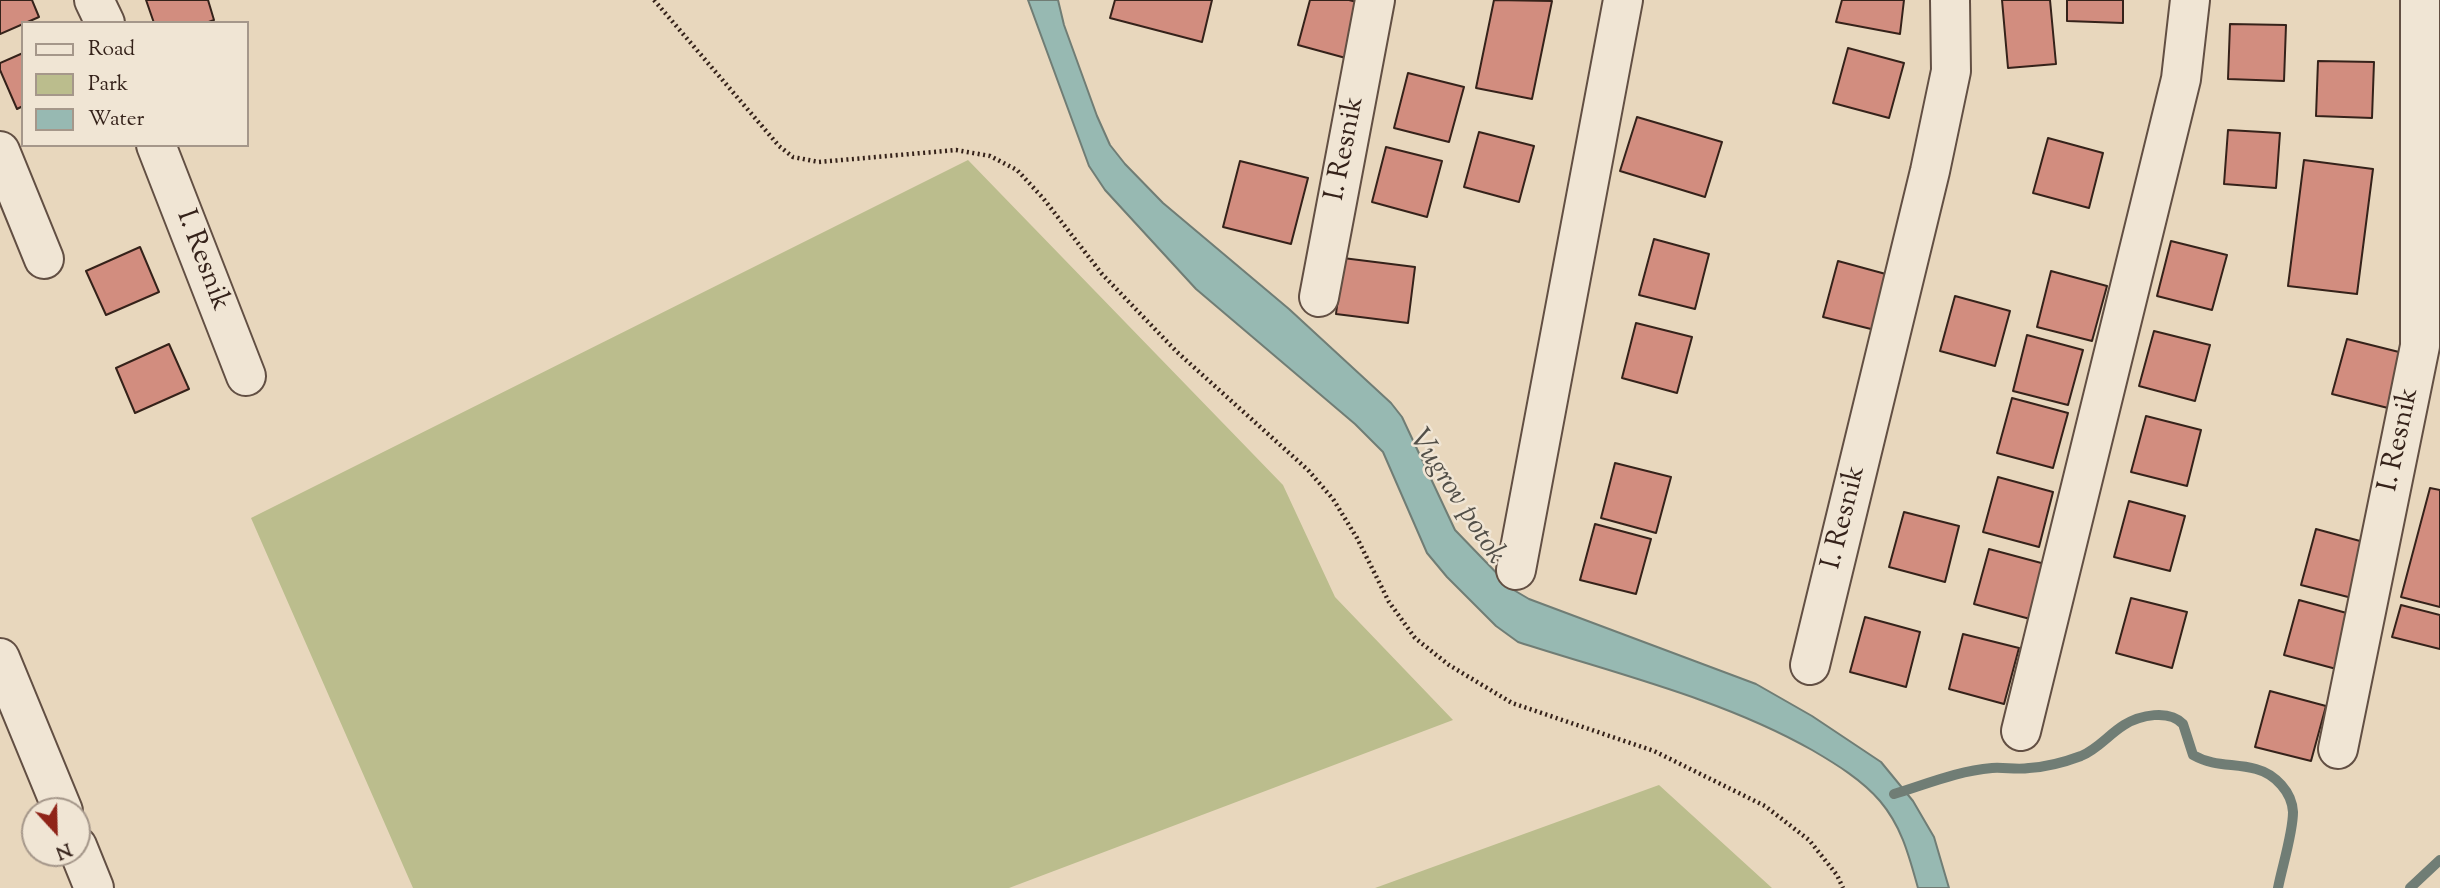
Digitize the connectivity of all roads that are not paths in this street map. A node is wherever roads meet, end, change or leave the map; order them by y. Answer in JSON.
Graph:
{"nodes":[{"id":1,"x":94,"y":0,"type":"edge"},
{"id":2,"x":1375,"y":0,"type":"edge"},
{"id":3,"x":1623,"y":0,"type":"edge"},
{"id":4,"x":1950,"y":0,"type":"edge"},
{"id":5,"x":2190,"y":0,"type":"edge"},
{"id":6,"x":2420,"y":0,"type":"edge"},
{"id":7,"x":104,"y":21,"type":"edge"},
{"id":8,"x":157,"y":147,"type":"edge"},
{"id":9,"x":0,"y":151,"type":"edge"},
{"id":10,"x":44,"y":259,"type":"dead end"},
{"id":11,"x":1319,"y":297,"type":"dead end"},
{"id":12,"x":246,"y":376,"type":"dead end"},
{"id":13,"x":1516,"y":570,"type":"dead end"},
{"id":14,"x":0,"y":659,"type":"edge"},
{"id":15,"x":1810,"y":665,"type":"dead end"},
{"id":16,"x":2021,"y":732,"type":"dead end"},
{"id":17,"x":2338,"y":749,"type":"dead end"},
{"id":18,"x":57,"y":797,"type":"edge"},
{"id":19,"x":86,"y":867,"type":"edge"},
{"id":20,"x":94,"y":888,"type":"edge"}],
"edges":[{"from":1,"to":7,"type":"street"},
{"from":2,"to":11,"type":"street","name":"I. Resnik"},
{"from":3,"to":13,"type":"street"},
{"from":4,"to":15,"type":"street","name":"I. Resnik"},
{"from":5,"to":16,"type":"street"},
{"from":6,"to":17,"type":"street","name":"I. Resnik"},
{"from":8,"to":12,"type":"street","name":"I. Resnik"},
{"from":9,"to":10,"type":"street"},
{"from":14,"to":18,"type":"street"},
{"from":19,"to":20,"type":"street"}]}
